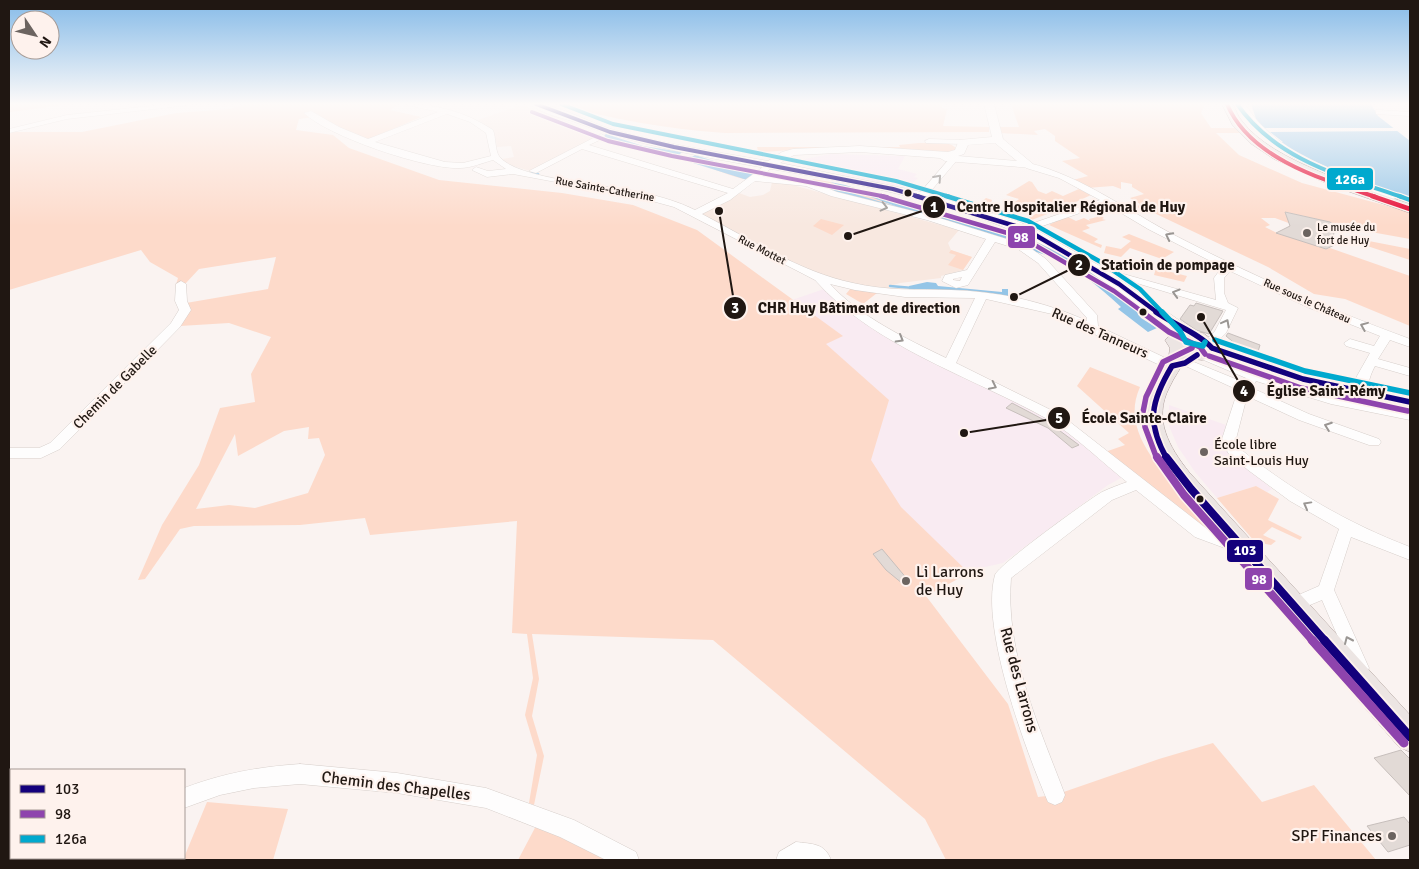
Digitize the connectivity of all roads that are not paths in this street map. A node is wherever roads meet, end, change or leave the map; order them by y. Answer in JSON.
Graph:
{"nodes":[{"id":1,"x":378,"y":145,"type":"edge"},
{"id":2,"x":493,"y":145,"type":"edge"},
{"id":3,"x":585,"y":145,"type":"edge"},
{"id":4,"x":664,"y":145,"type":"edge"},
{"id":5,"x":963,"y":145,"type":"edge"},
{"id":6,"x":1005,"y":145,"type":"edge"},
{"id":7,"x":1262,"y":145,"type":"edge"},
{"id":8,"x":1277,"y":145,"type":"edge"},
{"id":9,"x":582,"y":146,"type":"junction"},
{"id":10,"x":791,"y":156,"type":"junction"},
{"id":11,"x":495,"y":157,"type":"junction"},
{"id":12,"x":954,"y":159,"type":"junction"},
{"id":13,"x":774,"y":162,"type":"junction"},
{"id":14,"x":1029,"y":166,"type":"junction"},
{"id":15,"x":795,"y":169,"type":"junction"},
{"id":16,"x":476,"y":170,"type":"dead end"},
{"id":17,"x":513,"y":171,"type":"junction"},
{"id":18,"x":533,"y":171,"type":"dead end"},
{"id":19,"x":753,"y":178,"type":"junction"},
{"id":20,"x":734,"y":192,"type":"junction"},
{"id":21,"x":922,"y":196,"type":"junction"},
{"id":22,"x":1387,"y":200,"type":"junction"},
{"id":23,"x":1106,"y":201,"type":"junction"},
{"id":24,"x":1406,"y":207,"type":"edge"},
{"id":25,"x":695,"y":214,"type":"junction"},
{"id":26,"x":705,"y":220,"type":"joint"},
{"id":27,"x":1025,"y":229,"type":"junction"},
{"id":28,"x":992,"y":238,"type":"junction"},
{"id":29,"x":1229,"y":266,"type":"junction"},
{"id":30,"x":1095,"y":269,"type":"junction"},
{"id":31,"x":970,"y":272,"type":"dead end"},
{"id":32,"x":819,"y":278,"type":"junction"},
{"id":33,"x":181,"y":284,"type":"dead end"},
{"id":34,"x":982,"y":296,"type":"junction"},
{"id":35,"x":1223,"y":305,"type":"junction"},
{"id":36,"x":1092,"y":329,"type":"junction"},
{"id":37,"x":1387,"y":335,"type":"junction"},
{"id":38,"x":1350,"y":343,"type":"dead end"},
{"id":39,"x":1410,"y":343,"type":"edge"},
{"id":40,"x":1192,"y":350,"type":"junction"},
{"id":41,"x":1374,"y":356,"type":"junction"},
{"id":42,"x":949,"y":365,"type":"junction"},
{"id":43,"x":1410,"y":372,"type":"edge"},
{"id":44,"x":1253,"y":376,"type":"junction"},
{"id":45,"x":1245,"y":389,"type":"junction"},
{"id":46,"x":1361,"y":400,"type":"junction"},
{"id":47,"x":1410,"y":402,"type":"edge"},
{"id":48,"x":1410,"y":416,"type":"edge"},
{"id":49,"x":1374,"y":442,"type":"dead end"},
{"id":50,"x":9,"y":453,"type":"edge"},
{"id":51,"x":1136,"y":484,"type":"junction"},
{"id":52,"x":1349,"y":530,"type":"junction"},
{"id":53,"x":1242,"y":548,"type":"junction"},
{"id":54,"x":1410,"y":554,"type":"edge"},
{"id":55,"x":1326,"y":590,"type":"junction"},
{"id":56,"x":1293,"y":605,"type":"junction"},
{"id":57,"x":1376,"y":700,"type":"junction"},
{"id":58,"x":1410,"y":737,"type":"edge"},
{"id":59,"x":1055,"y":795,"type":"dead end"},
{"id":60,"x":185,"y":798,"type":"edge"},
{"id":61,"x":628,"y":860,"type":"edge"},
{"id":62,"x":787,"y":860,"type":"edge"},
{"id":63,"x":820,"y":860,"type":"edge"}],
"edges":[{"from":1,"to":11,"type":"street"},
{"from":2,"to":11,"type":"street"},
{"from":3,"to":9,"type":"street"},
{"from":4,"to":13,"type":"main road"},
{"from":5,"to":13,"type":"main road"},
{"from":6,"to":14,"type":"main road"},
{"from":7,"to":22,"type":"main road"},
{"from":8,"to":22,"type":"street"},
{"from":9,"to":18,"type":"street"},
{"from":9,"to":20,"type":"street"},
{"from":10,"to":12,"type":"main road"},
{"from":10,"to":13,"type":"main road"},
{"from":10,"to":15,"type":"street"},
{"from":11,"to":17,"type":"street","name":"Rue Sainte-Catherine"},
{"from":12,"to":14,"type":"main road"},
{"from":21,"to":12,"type":"street","one_way":true},
{"from":13,"to":15,"type":"main road"},
{"from":13,"to":19,"type":"street"},
{"from":14,"to":23,"type":"street","name":"Rue sous le Château"},
{"from":15,"to":21,"type":"main road"},
{"from":16,"to":17,"type":"street","name":"Rue Sainte-Catherine"},
{"from":17,"to":25,"type":"street","name":"Rue Sainte-Catherine"},
{"from":19,"to":20,"type":"street"},
{"from":19,"to":28,"type":"street","one_way":true},
{"from":20,"to":25,"type":"street"},
{"from":21,"to":27,"type":"main road"},
{"from":22,"to":24,"type":"main road"},
{"from":23,"to":27,"type":"street"},
{"from":29,"to":23,"type":"street","name":"Rue sous le Château","one_way":true},
{"from":25,"to":26,"type":"street","name":"Rue Sainte-Catherine"},
{"from":26,"to":32,"type":"street","name":"Rue Mottet"},
{"from":27,"to":30,"type":"main road"},
{"from":28,"to":31,"type":"street"},
{"from":28,"to":36,"type":"street"},
{"from":29,"to":35,"type":"street"},
{"from":37,"to":29,"type":"street","name":"Rue sous le Château","one_way":true},
{"from":35,"to":30,"type":"street","one_way":true},
{"from":30,"to":40,"type":"main road"},
{"from":32,"to":34,"type":"street","name":"Rue des Tanneurs"},
{"from":32,"to":42,"type":"street","one_way":true},
{"from":33,"to":50,"type":"street","name":"Chemin de Gabelle"},
{"from":34,"to":36,"type":"street","name":"Rue des Tanneurs"},
{"from":34,"to":42,"type":"street"},
{"from":40,"to":35,"type":"street","one_way":true},
{"from":36,"to":40,"type":"street","name":"Rue des Tanneurs"},
{"from":37,"to":39,"type":"street","name":"Rue sous le Château"},
{"from":37,"to":41,"type":"street"},
{"from":38,"to":41,"type":"street"},
{"from":40,"to":44,"type":"street"},
{"from":40,"to":45,"type":"street"},
{"from":40,"to":46,"type":"main road"},
{"from":40,"to":53,"type":"main road"},
{"from":41,"to":43,"type":"street"},
{"from":41,"to":46,"type":"street"},
{"from":42,"to":51,"type":"street","one_way":true},
{"from":44,"to":45,"type":"street"},
{"from":44,"to":46,"type":"street"},
{"from":49,"to":45,"type":"street","one_way":true},
{"from":52,"to":45,"type":"street","one_way":true},
{"from":46,"to":47,"type":"main road"},
{"from":46,"to":48,"type":"street"},
{"from":51,"to":53,"type":"street"},
{"from":51,"to":59,"type":"street","name":"Rue des Larrons"},
{"from":52,"to":54,"type":"street"},
{"from":52,"to":55,"type":"street"},
{"from":53,"to":56,"type":"main road"},
{"from":55,"to":56,"type":"street"},
{"from":57,"to":55,"type":"street","one_way":true},
{"from":56,"to":57,"type":"main road"},
{"from":57,"to":58,"type":"main road"},
{"from":60,"to":61,"type":"street","name":"Chemin des Chapelles"},
{"from":62,"to":63,"type":"street"}]}
